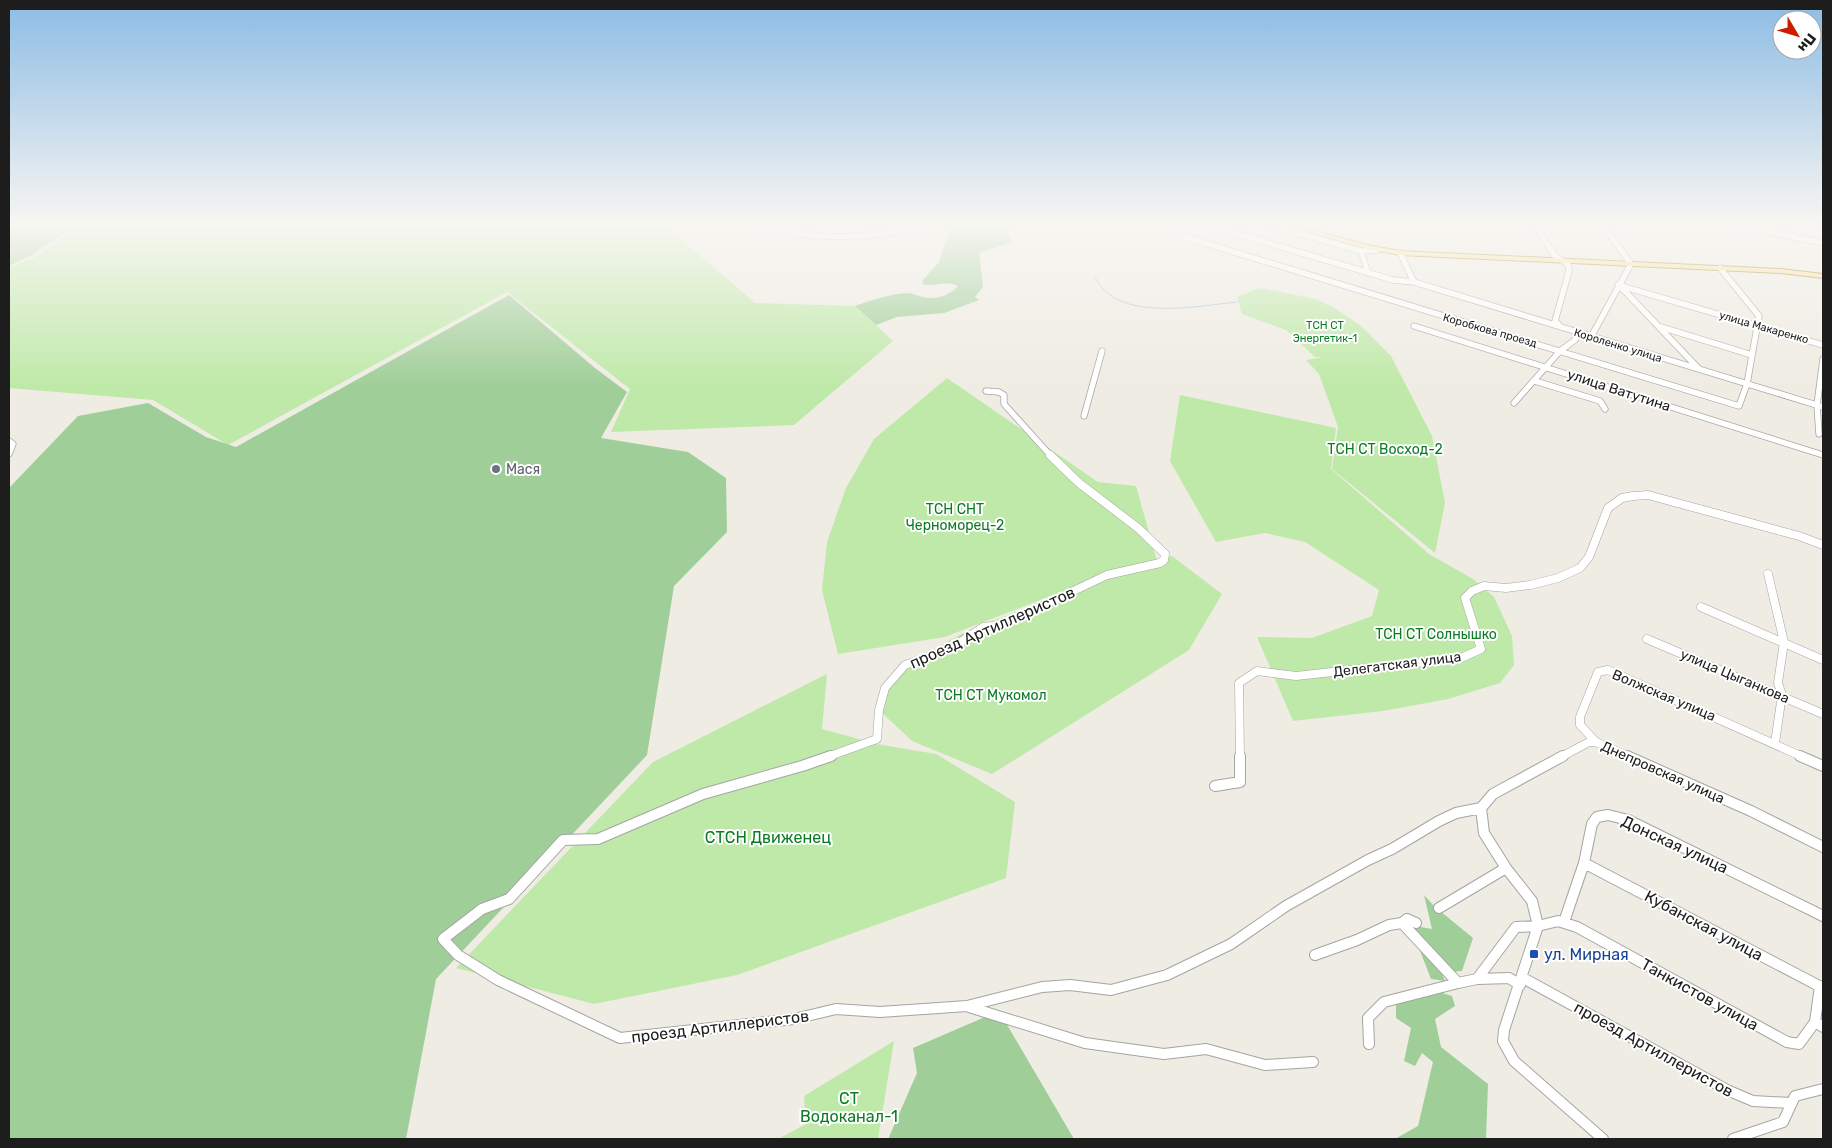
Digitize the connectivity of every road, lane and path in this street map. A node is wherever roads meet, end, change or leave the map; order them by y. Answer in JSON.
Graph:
{"nodes":[{"id":1,"x":1318,"y":279,"type":"edge"},
{"id":2,"x":1388,"y":279,"type":"edge"},
{"id":3,"x":1412,"y":279,"type":"edge"},
{"id":4,"x":1567,"y":279,"type":"edge"},
{"id":5,"x":1622,"y":279,"type":"edge"},
{"id":6,"x":1730,"y":279,"type":"edge"},
{"id":7,"x":1414,"y":282,"type":"junction"},
{"id":8,"x":1618,"y":285,"type":"junction"},
{"id":9,"x":1559,"y":324,"type":"junction"},
{"id":10,"x":1758,"y":325,"type":"junction"},
{"id":11,"x":1414,"y":326,"type":"dead end"},
{"id":12,"x":1659,"y":327,"type":"junction"},
{"id":13,"x":1579,"y":333,"type":"junction"},
{"id":14,"x":1591,"y":337,"type":"junction"},
{"id":15,"x":1823,"y":344,"type":"edge"},
{"id":16,"x":1102,"y":351,"type":"dead end"},
{"id":17,"x":1560,"y":351,"type":"junction"},
{"id":18,"x":1752,"y":355,"type":"junction"},
{"id":19,"x":1823,"y":359,"type":"edge"},
{"id":20,"x":1546,"y":367,"type":"junction"},
{"id":21,"x":1700,"y":370,"type":"junction"},
{"id":22,"x":1535,"y":381,"type":"junction"},
{"id":23,"x":1746,"y":384,"type":"junction"},
{"id":24,"x":986,"y":391,"type":"dead end"},
{"id":25,"x":1514,"y":403,"type":"dead end"},
{"id":26,"x":1820,"y":406,"type":"edge"},
{"id":27,"x":1604,"y":409,"type":"dead end"},
{"id":28,"x":1084,"y":416,"type":"dead end"},
{"id":29,"x":1818,"y":434,"type":"dead end"},
{"id":30,"x":9,"y":441,"type":"edge"},
{"id":31,"x":9,"y":454,"type":"edge"},
{"id":32,"x":1823,"y":455,"type":"edge"},
{"id":33,"x":1823,"y":545,"type":"edge"},
{"id":34,"x":1768,"y":574,"type":"dead end"},
{"id":35,"x":1701,"y":607,"type":"dead end"},
{"id":36,"x":1647,"y":639,"type":"dead end"},
{"id":37,"x":1784,"y":642,"type":"junction"},
{"id":38,"x":1823,"y":660,"type":"edge"},
{"id":39,"x":1782,"y":695,"type":"junction"},
{"id":40,"x":1823,"y":714,"type":"edge"},
{"id":41,"x":1596,"y":742,"type":"junction"},
{"id":42,"x":1775,"y":743,"type":"junction"},
{"id":43,"x":1823,"y":766,"type":"edge"},
{"id":44,"x":1215,"y":786,"type":"dead end"},
{"id":45,"x":1481,"y":808,"type":"junction"},
{"id":46,"x":1823,"y":847,"type":"edge"},
{"id":47,"x":1584,"y":862,"type":"junction"},
{"id":48,"x":1506,"y":868,"type":"junction"},
{"id":49,"x":1439,"y":908,"type":"dead end"},
{"id":50,"x":1823,"y":916,"type":"edge"},
{"id":51,"x":1564,"y":922,"type":"junction"},
{"id":52,"x":1402,"y":923,"type":"junction"},
{"id":53,"x":1416,"y":923,"type":"dead end"},
{"id":54,"x":1538,"y":926,"type":"junction"},
{"id":55,"x":1315,"y":955,"type":"dead end"},
{"id":56,"x":1477,"y":979,"type":"junction"},
{"id":57,"x":1522,"y":981,"type":"junction"},
{"id":58,"x":1458,"y":982,"type":"junction"},
{"id":59,"x":1822,"y":987,"type":"edge"},
{"id":60,"x":968,"y":1006,"type":"junction"},
{"id":61,"x":1819,"y":1025,"type":"edge"},
{"id":62,"x":1370,"y":1044,"type":"dead end"},
{"id":63,"x":1314,"y":1062,"type":"dead end"},
{"id":64,"x":1823,"y":1089,"type":"edge"},
{"id":65,"x":1791,"y":1103,"type":"junction"},
{"id":66,"x":1604,"y":1139,"type":"edge"},
{"id":67,"x":1733,"y":1139,"type":"edge"}],
"edges":[{"from":1,"to":17,"type":"street","name":"Коробкова проезд"},
{"from":2,"to":7,"type":"street","name":"Короленко улица"},
{"from":3,"to":7,"type":"street"},
{"from":4,"to":9,"type":"street"},
{"from":5,"to":8,"type":"street"},
{"from":6,"to":10,"type":"street"},
{"from":7,"to":9,"type":"street","name":"Короленко улица"},
{"from":8,"to":10,"type":"street","name":"улица Макаренко"},
{"from":8,"to":12,"type":"street"},
{"from":8,"to":14,"type":"street"},
{"from":9,"to":13,"type":"street","name":"Короленко улица"},
{"from":10,"to":15,"type":"street","name":"улица Макаренко"},
{"from":10,"to":18,"type":"street"},
{"from":11,"to":20,"type":"street","name":"улица Ватутина"},
{"from":12,"to":18,"type":"street"},
{"from":12,"to":21,"type":"street"},
{"from":13,"to":14,"type":"street","name":"Короленко улица"},
{"from":13,"to":17,"type":"street"},
{"from":14,"to":21,"type":"street","name":"Короленко улица"},
{"from":16,"to":28,"type":"street"},
{"from":17,"to":20,"type":"street"},
{"from":17,"to":23,"type":"street","name":"Коробкова проезд"},
{"from":18,"to":23,"type":"street"},
{"from":19,"to":26,"type":"street"},
{"from":20,"to":22,"type":"street"},
{"from":20,"to":32,"type":"street","name":"улица Ватутина"},
{"from":21,"to":23,"type":"street","name":"Короленко улица"},
{"from":22,"to":25,"type":"street"},
{"from":22,"to":27,"type":"street"},
{"from":23,"to":26,"type":"street","name":"Короленко улица"},
{"from":24,"to":60,"type":"street","name":"проезд Артиллеристов"},
{"from":26,"to":29,"type":"street"},
{"from":30,"to":31,"type":"street"},
{"from":33,"to":44,"type":"street","name":"Делегатская улица"},
{"from":34,"to":37,"type":"street"},
{"from":35,"to":37,"type":"street"},
{"from":36,"to":39,"type":"street","name":"улица Цыганкова"},
{"from":37,"to":38,"type":"street"},
{"from":37,"to":39,"type":"street"},
{"from":39,"to":40,"type":"street","name":"улица Цыганкова"},
{"from":39,"to":42,"type":"street"},
{"from":41,"to":42,"type":"street","name":"Волжская улица"},
{"from":41,"to":45,"type":"street","name":"Днепровская улица"},
{"from":41,"to":46,"type":"street","name":"Днепровская улица"},
{"from":42,"to":43,"type":"street","name":"Волжская улица"},
{"from":45,"to":48,"type":"street"},
{"from":45,"to":60,"type":"street","name":"проезд Артиллеристов"},
{"from":47,"to":50,"type":"street","name":"Донская улица"},
{"from":47,"to":51,"type":"street","name":"Донская улица"},
{"from":47,"to":59,"type":"street","name":"Кубанская улица"},
{"from":48,"to":49,"type":"street"},
{"from":48,"to":54,"type":"street"},
{"from":51,"to":54,"type":"street"},
{"from":51,"to":61,"type":"street","name":"Танкистов улица"},
{"from":52,"to":53,"type":"street"},
{"from":52,"to":55,"type":"street"},
{"from":52,"to":58,"type":"street"},
{"from":54,"to":56,"type":"street"},
{"from":54,"to":57,"type":"street"},
{"from":56,"to":57,"type":"street","name":"проезд Артиллеристов"},
{"from":56,"to":58,"type":"street","name":"проезд Артиллеристов"},
{"from":57,"to":65,"type":"street","name":"проезд Артиллеристов"},
{"from":57,"to":66,"type":"street"},
{"from":58,"to":62,"type":"street","name":"проезд Артиллеристов"},
{"from":59,"to":61,"type":"street"},
{"from":60,"to":63,"type":"street"},
{"from":64,"to":65,"type":"street"},
{"from":65,"to":67,"type":"street"}]}
